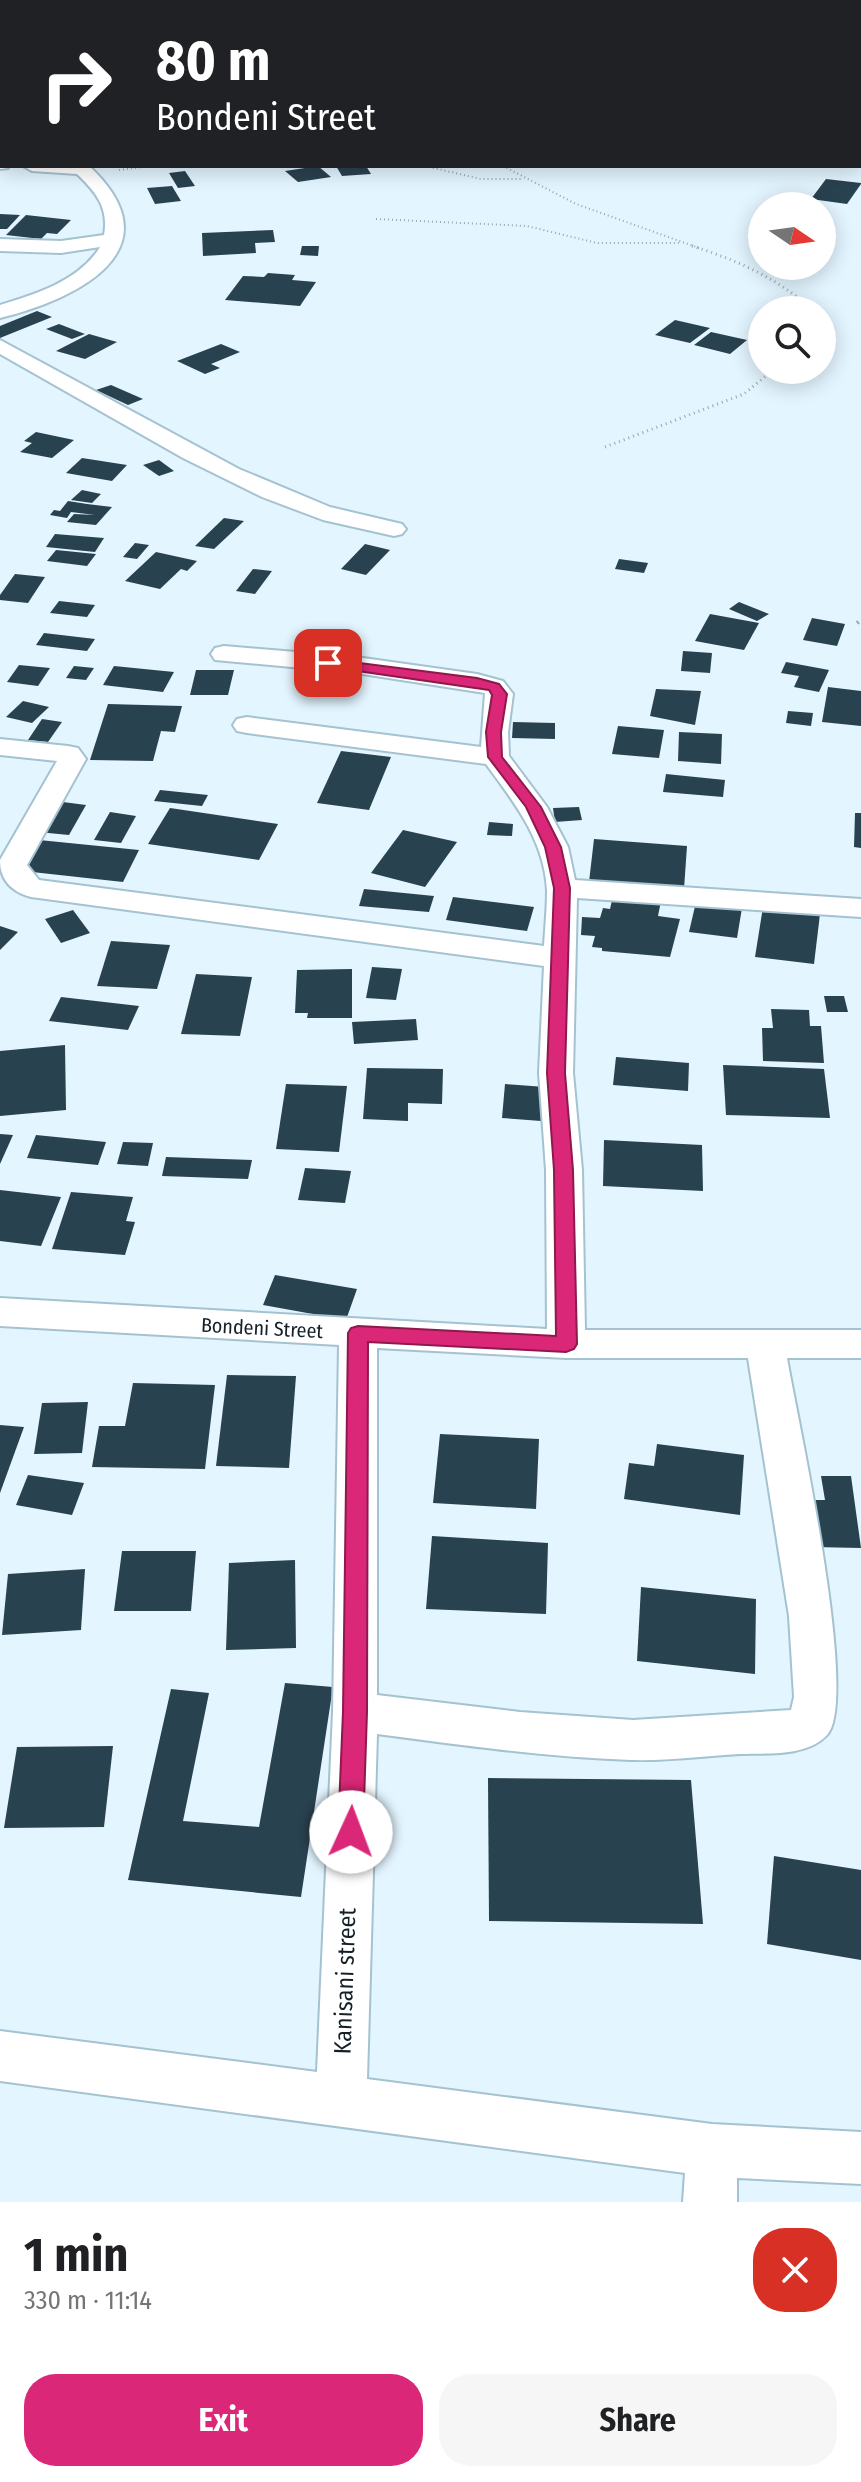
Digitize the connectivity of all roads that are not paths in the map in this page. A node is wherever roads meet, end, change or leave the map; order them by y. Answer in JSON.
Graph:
{"nodes":[{"id":1,"x":80,"y":168,"type":"edge"},
{"id":2,"x":112,"y":240,"type":"junction"},
{"id":3,"x":0,"y":245,"type":"edge"},
{"id":4,"x":0,"y":312,"type":"edge"},
{"id":5,"x":0,"y":346,"type":"edge"},
{"id":6,"x":394,"y":529,"type":"dead end"},
{"id":7,"x":224,"y":654,"type":"dead end"},
{"id":8,"x":247,"y":725,"type":"dead end"},
{"id":9,"x":0,"y":747,"type":"edge"},
{"id":10,"x":495,"y":757,"type":"junction"},
{"id":11,"x":562,"y":888,"type":"junction"},
{"id":12,"x":861,"y":908,"type":"edge"},
{"id":13,"x":558,"y":958,"type":"junction"},
{"id":14,"x":0,"y":1312,"type":"edge"},
{"id":15,"x":358,"y":1333,"type":"junction"},
{"id":16,"x":566,"y":1344,"type":"junction"},
{"id":17,"x":765,"y":1344,"type":"junction"},
{"id":18,"x":861,"y":1344,"type":"edge"},
{"id":19,"x":355,"y":1712,"type":"junction"},
{"id":20,"x":0,"y":2056,"type":"edge"},
{"id":21,"x":341,"y":2102,"type":"junction"},
{"id":22,"x":712,"y":2150,"type":"junction"},
{"id":23,"x":861,"y":2158,"type":"edge"},
{"id":24,"x":710,"y":2202,"type":"edge"}],
"edges":[{"from":1,"to":2,"type":"street"},
{"from":2,"to":3,"type":"street"},
{"from":2,"to":4,"type":"street"},
{"from":5,"to":6,"type":"street"},
{"from":7,"to":10,"type":"street"},
{"from":8,"to":10,"type":"street"},
{"from":9,"to":13,"type":"street"},
{"from":10,"to":11,"type":"street"},
{"from":11,"to":12,"type":"street"},
{"from":11,"to":13,"type":"street"},
{"from":13,"to":16,"type":"street"},
{"from":14,"to":15,"type":"street","name":"Bondeni Street"},
{"from":15,"to":16,"type":"street","name":"Bondeni Street"},
{"from":15,"to":19,"type":"street","name":"Kanisani street"},
{"from":16,"to":17,"type":"street","name":"Bondeni Street"},
{"from":17,"to":18,"type":"street","name":"Bondeni Street"},
{"from":17,"to":19,"type":"street"},
{"from":19,"to":21,"type":"street","name":"Kanisani street"},
{"from":20,"to":21,"type":"street"},
{"from":21,"to":22,"type":"street"},
{"from":22,"to":23,"type":"street"},
{"from":22,"to":24,"type":"street"}]}
